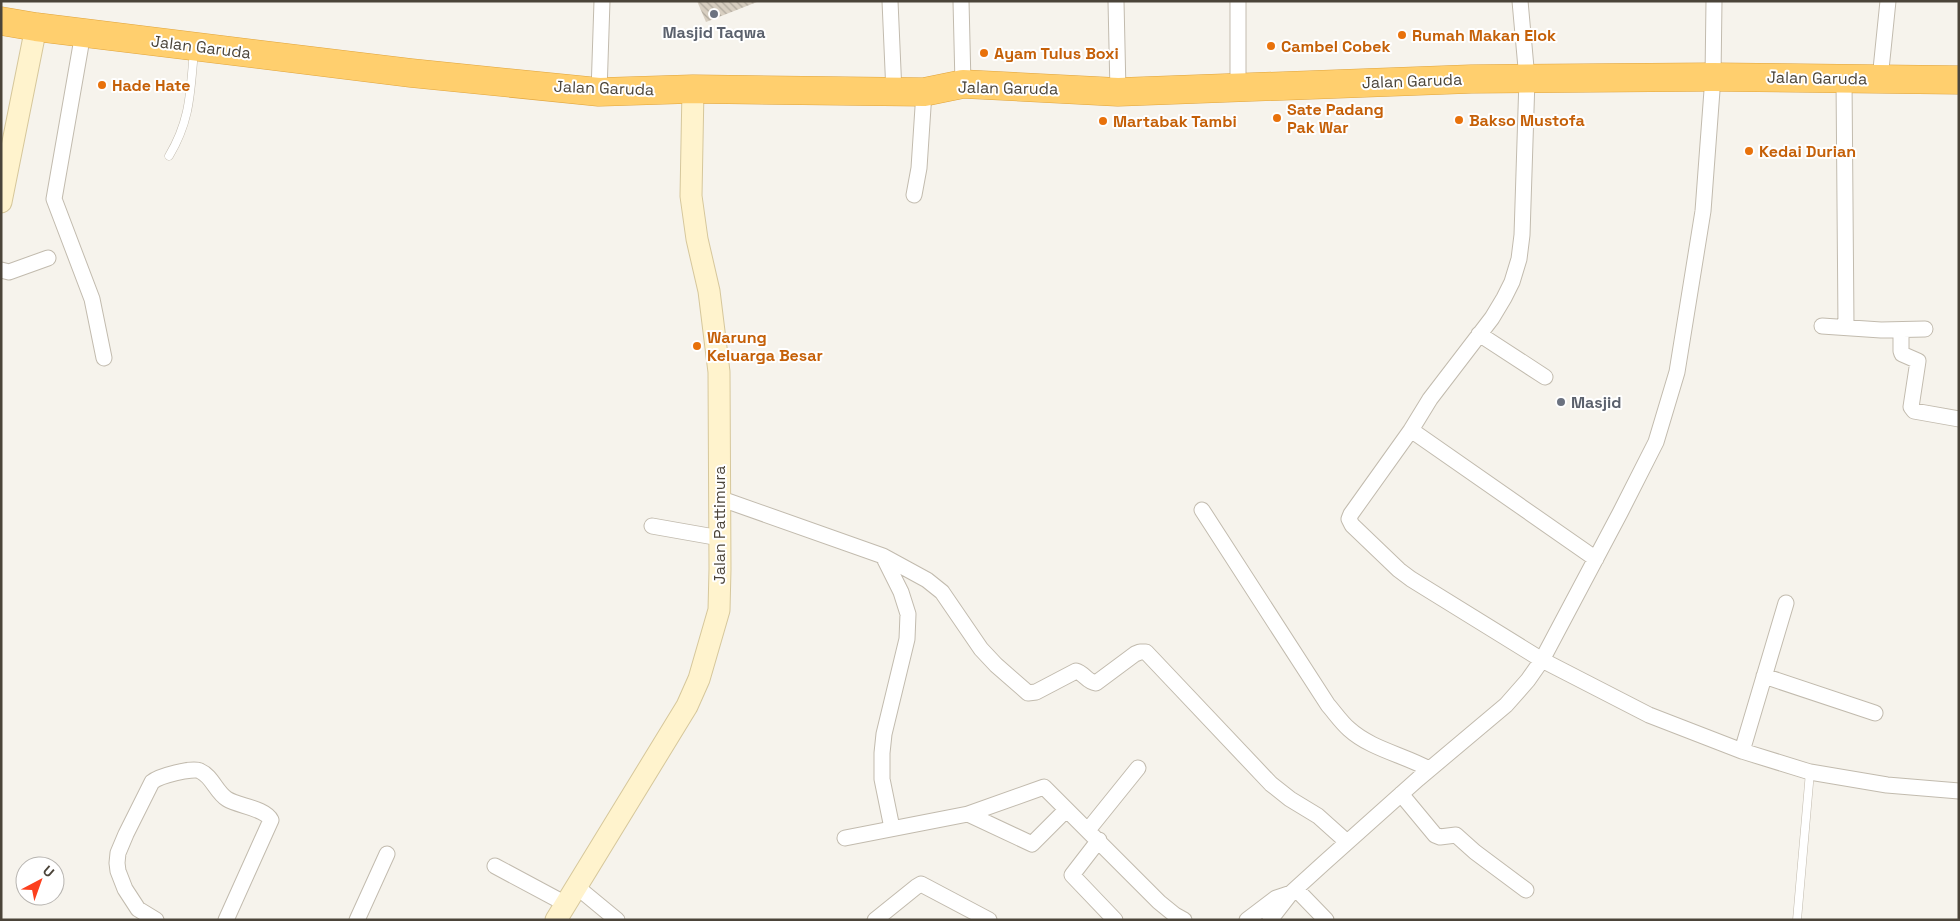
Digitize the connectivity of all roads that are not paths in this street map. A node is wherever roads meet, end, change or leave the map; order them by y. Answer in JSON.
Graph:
{"nodes":[{"id":1,"x":602,"y":1,"type":"edge"},
{"id":2,"x":890,"y":1,"type":"edge"},
{"id":3,"x":961,"y":1,"type":"edge"},
{"id":4,"x":1116,"y":1,"type":"edge"},
{"id":5,"x":1238,"y":1,"type":"edge"},
{"id":6,"x":1520,"y":1,"type":"edge"},
{"id":7,"x":1714,"y":1,"type":"edge"},
{"id":8,"x":1888,"y":1,"type":"edge"},
{"id":9,"x":1,"y":21,"type":"edge"},
{"id":10,"x":36,"y":28,"type":"junction"},
{"id":11,"x":83,"y":33,"type":"junction"},
{"id":12,"x":195,"y":47,"type":"junction"},
{"id":13,"x":1713,"y":77,"type":"junction"},
{"id":14,"x":1844,"y":78,"type":"junction"},
{"id":15,"x":1527,"y":79,"type":"junction"},
{"id":16,"x":1880,"y":79,"type":"junction"},
{"id":17,"x":1959,"y":80,"type":"edge"},
{"id":18,"x":963,"y":84,"type":"junction"},
{"id":19,"x":1238,"y":88,"type":"junction"},
{"id":20,"x":693,"y":89,"type":"junction"},
{"id":21,"x":599,"y":92,"type":"junction"},
{"id":22,"x":924,"y":92,"type":"junction"},
{"id":23,"x":1118,"y":92,"type":"junction"},
{"id":24,"x":894,"y":93,"type":"junction"},
{"id":25,"x":169,"y":156,"type":"dead end"},
{"id":26,"x":914,"y":195,"type":"dead end"},
{"id":27,"x":1,"y":202,"type":"edge"},
{"id":28,"x":48,"y":258,"type":"dead end"},
{"id":29,"x":1,"y":270,"type":"edge"},
{"id":30,"x":1822,"y":326,"type":"dead end"},
{"id":31,"x":1846,"y":326,"type":"junction"},
{"id":32,"x":1925,"y":329,"type":"dead end"},
{"id":33,"x":1901,"y":330,"type":"junction"},
{"id":34,"x":1479,"y":334,"type":"junction"},
{"id":35,"x":104,"y":358,"type":"dead end"},
{"id":36,"x":1545,"y":377,"type":"dead end"},
{"id":37,"x":1959,"y":420,"type":"edge"},
{"id":38,"x":1411,"y":430,"type":"junction"},
{"id":39,"x":719,"y":498,"type":"junction"},
{"id":40,"x":1202,"y":510,"type":"dead end"},
{"id":41,"x":652,"y":526,"type":"dead end"},
{"id":42,"x":720,"y":538,"type":"junction"},
{"id":43,"x":883,"y":556,"type":"junction"},
{"id":44,"x":1596,"y":559,"type":"junction"},
{"id":45,"x":1786,"y":603,"type":"dead end"},
{"id":46,"x":1542,"y":660,"type":"junction"},
{"id":47,"x":1764,"y":676,"type":"junction"},
{"id":48,"x":1875,"y":713,"type":"dead end"},
{"id":49,"x":1742,"y":751,"type":"junction"},
{"id":50,"x":1138,"y":768,"type":"dead end"},
{"id":51,"x":1429,"y":769,"type":"junction"},
{"id":52,"x":1810,"y":772,"type":"junction"},
{"id":53,"x":1959,"y":791,"type":"edge"},
{"id":54,"x":1401,"y":794,"type":"junction"},
{"id":55,"x":1066,"y":810,"type":"junction"},
{"id":56,"x":968,"y":814,"type":"junction"},
{"id":57,"x":891,"y":821,"type":"junction"},
{"id":58,"x":1094,"y":835,"type":"junction"},
{"id":59,"x":845,"y":838,"type":"dead end"},
{"id":60,"x":1347,"y":842,"type":"junction"},
{"id":61,"x":387,"y":854,"type":"dead end"},
{"id":62,"x":495,"y":866,"type":"dead end"},
{"id":63,"x":1526,"y":890,"type":"dead end"},
{"id":64,"x":1294,"y":891,"type":"junction"},
{"id":65,"x":566,"y":903,"type":"edge"},
{"id":66,"x":137,"y":915,"type":"edge"},
{"id":67,"x":156,"y":920,"type":"edge"},
{"id":68,"x":226,"y":920,"type":"edge"},
{"id":69,"x":357,"y":920,"type":"edge"},
{"id":70,"x":617,"y":920,"type":"edge"},
{"id":71,"x":876,"y":920,"type":"edge"},
{"id":72,"x":989,"y":920,"type":"edge"},
{"id":73,"x":1114,"y":920,"type":"edge"},
{"id":74,"x":1184,"y":920,"type":"edge"},
{"id":75,"x":1247,"y":920,"type":"edge"},
{"id":76,"x":1270,"y":920,"type":"edge"},
{"id":77,"x":1326,"y":920,"type":"edge"},
{"id":78,"x":1797,"y":920,"type":"edge"}],
"edges":[{"from":1,"to":21,"type":"street"},
{"from":2,"to":24,"type":"street"},
{"from":3,"to":18,"type":"street"},
{"from":4,"to":23,"type":"street"},
{"from":5,"to":19,"type":"street"},
{"from":6,"to":15,"type":"street"},
{"from":7,"to":13,"type":"street"},
{"from":8,"to":16,"type":"street"},
{"from":9,"to":10,"type":"highway","name":"Jalan Garuda"},
{"from":10,"to":11,"type":"highway","name":"Jalan Garuda"},
{"from":10,"to":27,"type":"street"},
{"from":11,"to":12,"type":"highway","name":"Jalan Garuda"},
{"from":11,"to":35,"type":"street"},
{"from":12,"to":21,"type":"highway","name":"Jalan Garuda"},
{"from":12,"to":25,"type":"lane"},
{"from":13,"to":14,"type":"highway","name":"Jalan Garuda"},
{"from":13,"to":15,"type":"highway","name":"Jalan Garuda"},
{"from":13,"to":44,"type":"street"},
{"from":14,"to":16,"type":"highway","name":"Jalan Garuda"},
{"from":14,"to":31,"type":"street"},
{"from":15,"to":19,"type":"highway","name":"Jalan Garuda"},
{"from":15,"to":34,"type":"street"},
{"from":16,"to":17,"type":"highway","name":"Jalan Garuda"},
{"from":18,"to":22,"type":"highway","name":"Jalan Garuda"},
{"from":18,"to":23,"type":"highway","name":"Jalan Garuda"},
{"from":19,"to":23,"type":"highway","name":"Jalan Garuda"},
{"from":20,"to":21,"type":"highway","name":"Jalan Garuda"},
{"from":20,"to":24,"type":"highway","name":"Jalan Garuda"},
{"from":20,"to":39,"type":"street","name":"Jalan Pattimura"},
{"from":22,"to":24,"type":"highway","name":"Jalan Garuda"},
{"from":22,"to":26,"type":"street"},
{"from":28,"to":29,"type":"street"},
{"from":30,"to":31,"type":"street"},
{"from":31,"to":33,"type":"street"},
{"from":32,"to":33,"type":"street"},
{"from":33,"to":37,"type":"street"},
{"from":34,"to":36,"type":"street"},
{"from":34,"to":38,"type":"street"},
{"from":38,"to":44,"type":"street"},
{"from":38,"to":46,"type":"street"},
{"from":39,"to":42,"type":"street","name":"Jalan Pattimura"},
{"from":39,"to":43,"type":"street"},
{"from":40,"to":51,"type":"street"},
{"from":41,"to":42,"type":"street"},
{"from":42,"to":65,"type":"street","name":"Jalan Pattimura"},
{"from":43,"to":57,"type":"street"},
{"from":43,"to":60,"type":"street"},
{"from":44,"to":46,"type":"street"},
{"from":45,"to":47,"type":"street"},
{"from":46,"to":49,"type":"street"},
{"from":46,"to":51,"type":"street"},
{"from":47,"to":48,"type":"street"},
{"from":47,"to":49,"type":"street"},
{"from":49,"to":52,"type":"street"},
{"from":50,"to":58,"type":"street"},
{"from":51,"to":54,"type":"street"},
{"from":52,"to":53,"type":"street"},
{"from":52,"to":78,"type":"lane"},
{"from":54,"to":60,"type":"street"},
{"from":54,"to":63,"type":"street"},
{"from":55,"to":56,"type":"street"},
{"from":55,"to":56,"type":"street"},
{"from":55,"to":58,"type":"street"},
{"from":56,"to":57,"type":"street"},
{"from":57,"to":59,"type":"street"},
{"from":58,"to":73,"type":"street"},
{"from":58,"to":74,"type":"street"},
{"from":60,"to":64,"type":"street"},
{"from":61,"to":69,"type":"street"},
{"from":62,"to":65,"type":"street"},
{"from":64,"to":75,"type":"street"},
{"from":64,"to":76,"type":"street"},
{"from":64,"to":77,"type":"street"},
{"from":65,"to":70,"type":"street"},
{"from":66,"to":67,"type":"street"},
{"from":66,"to":68,"type":"street"},
{"from":71,"to":72,"type":"street"}]}
